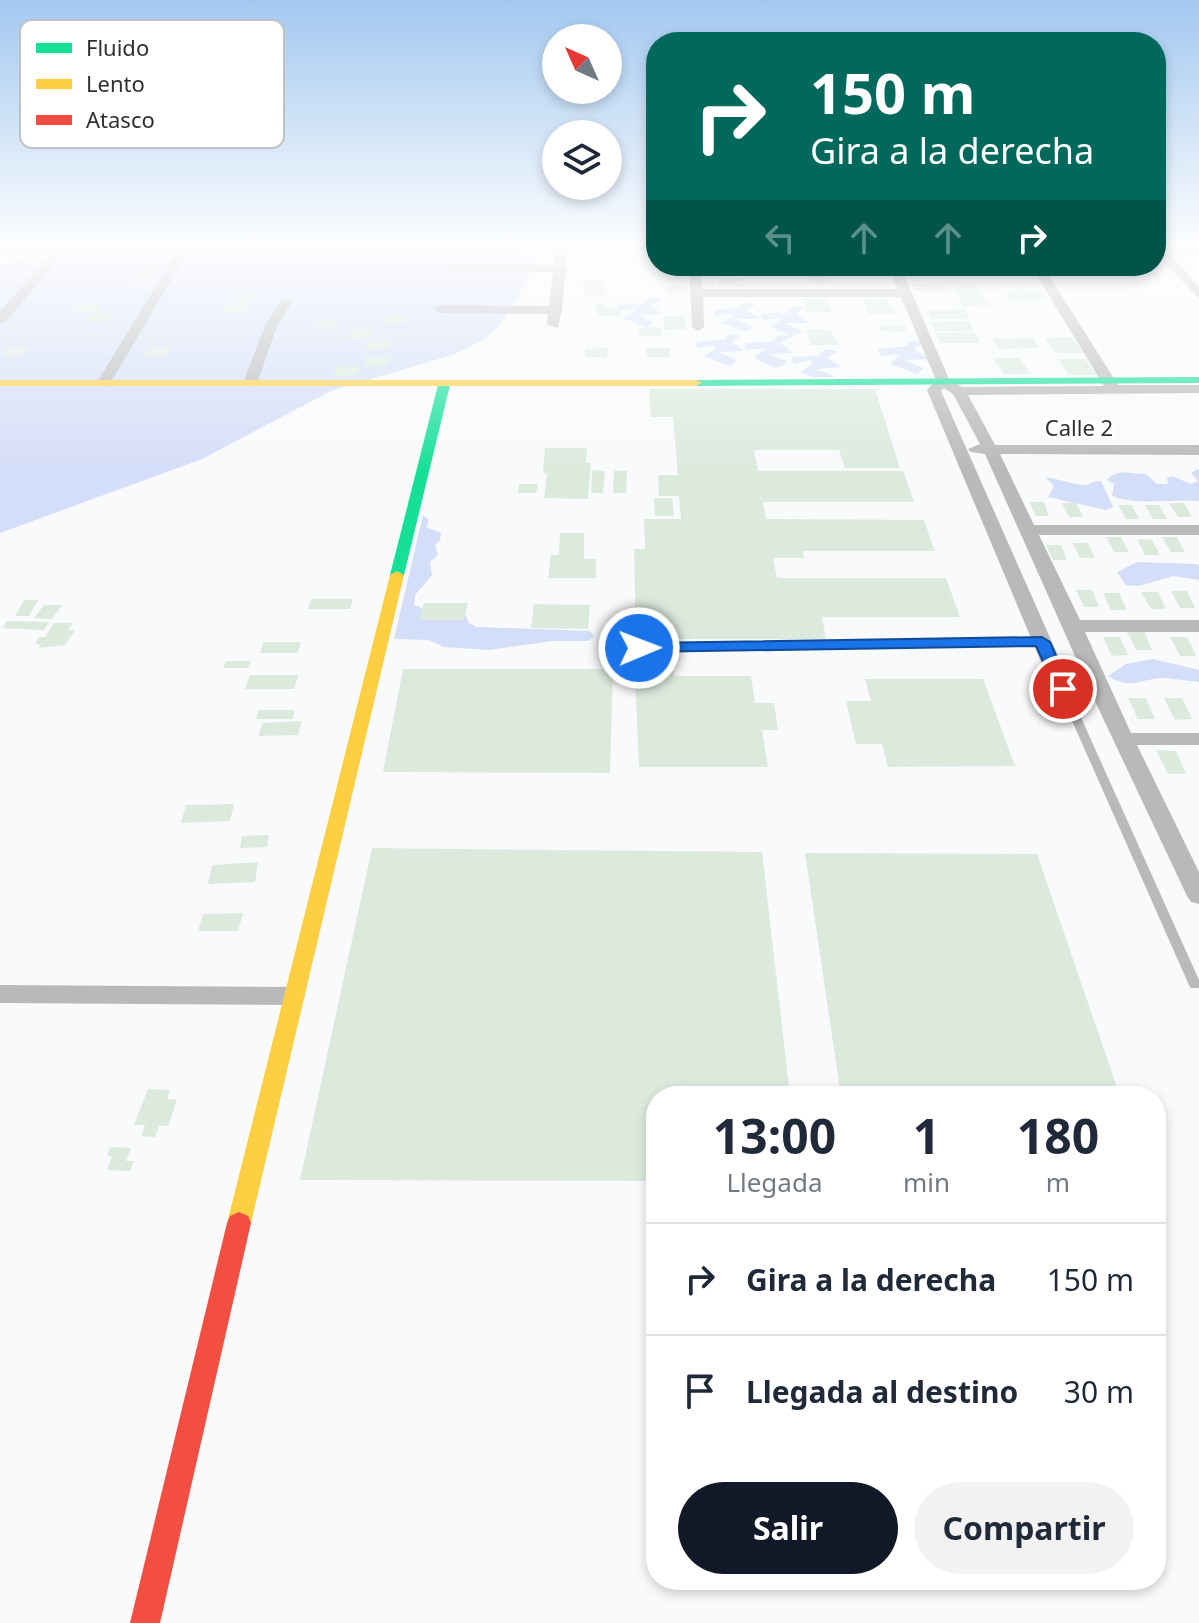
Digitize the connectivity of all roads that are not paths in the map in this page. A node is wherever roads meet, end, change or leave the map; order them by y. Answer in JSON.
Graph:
{"nodes":[{"id":1,"x":143,"y":319,"type":"edge"},
{"id":2,"x":276,"y":319,"type":"edge"},
{"id":3,"x":554,"y":319,"type":"edge"},
{"id":4,"x":698,"y":319,"type":"edge"},
{"id":5,"x":918,"y":319,"type":"edge"},
{"id":6,"x":1070,"y":319,"type":"edge"},
{"id":7,"x":553,"y":325,"type":"dead end"},
{"id":8,"x":698,"y":327,"type":"dead end"},
{"id":9,"x":1199,"y":380,"type":"edge"},
{"id":10,"x":943,"y":381,"type":"junction"},
{"id":11,"x":0,"y":383,"type":"edge"},
{"id":12,"x":250,"y":383,"type":"junction"},
{"id":13,"x":103,"y":384,"type":"junction"},
{"id":14,"x":1110,"y":384,"type":"junction"},
{"id":15,"x":444,"y":385,"type":"junction"},
{"id":16,"x":1199,"y":389,"type":"edge"},
{"id":17,"x":959,"y":391,"type":"junction"},
{"id":18,"x":960,"y":449,"type":"junction"},
{"id":19,"x":990,"y":449,"type":"junction"},
{"id":20,"x":1199,"y":450,"type":"edge"},
{"id":21,"x":1028,"y":530,"type":"junction"},
{"id":22,"x":1199,"y":530,"type":"edge"},
{"id":23,"x":1049,"y":575,"type":"junction"},
{"id":24,"x":1014,"y":576,"type":"junction"},
{"id":25,"x":1073,"y":626,"type":"junction"},
{"id":26,"x":1199,"y":626,"type":"edge"},
{"id":27,"x":1042,"y":642,"type":"junction"},
{"id":28,"x":639,"y":648,"type":"dead end"},
{"id":29,"x":1051,"y":662,"type":"junction"},
{"id":30,"x":1093,"y":676,"type":"junction"},
{"id":31,"x":1125,"y":739,"type":"junction"},
{"id":32,"x":1199,"y":739,"type":"edge"},
{"id":33,"x":1198,"y":892,"type":"edge"},
{"id":34,"x":1195,"y":985,"type":"dead end"},
{"id":35,"x":0,"y":994,"type":"edge"},
{"id":36,"x":292,"y":996,"type":"junction"},
{"id":37,"x":145,"y":1623,"type":"edge"}],
"edges":[{"from":1,"to":13,"type":"street"},
{"from":2,"to":12,"type":"street"},
{"from":3,"to":7,"type":"street"},
{"from":4,"to":8,"type":"street"},
{"from":5,"to":10,"type":"street"},
{"from":6,"to":14,"type":"street"},
{"from":9,"to":14,"type":"street"},
{"from":10,"to":14,"type":"street"},
{"from":10,"to":15,"type":"street"},
{"from":10,"to":17,"type":"street"},
{"from":10,"to":18,"type":"street"},
{"from":11,"to":13,"type":"street"},
{"from":12,"to":13,"type":"street"},
{"from":12,"to":15,"type":"street"},
{"from":14,"to":16,"type":"street"},
{"from":14,"to":17,"type":"street"},
{"from":15,"to":36,"type":"street"},
{"from":17,"to":19,"type":"street"},
{"from":18,"to":19,"type":"street","name":"Calle 2"},
{"from":18,"to":24,"type":"street"},
{"from":19,"to":20,"type":"street","name":"Calle 2"},
{"from":19,"to":21,"type":"street"},
{"from":21,"to":22,"type":"street"},
{"from":21,"to":23,"type":"street"},
{"from":23,"to":24,"type":"street"},
{"from":23,"to":25,"type":"street"},
{"from":24,"to":27,"type":"street"},
{"from":25,"to":26,"type":"street"},
{"from":25,"to":30,"type":"street"},
{"from":27,"to":28,"type":"lane"},
{"from":27,"to":29,"type":"street"},
{"from":29,"to":30,"type":"street"},
{"from":29,"to":34,"type":"lane"},
{"from":30,"to":31,"type":"street"},
{"from":31,"to":32,"type":"street"},
{"from":31,"to":33,"type":"street"},
{"from":35,"to":36,"type":"street"},
{"from":36,"to":37,"type":"street"}]}
